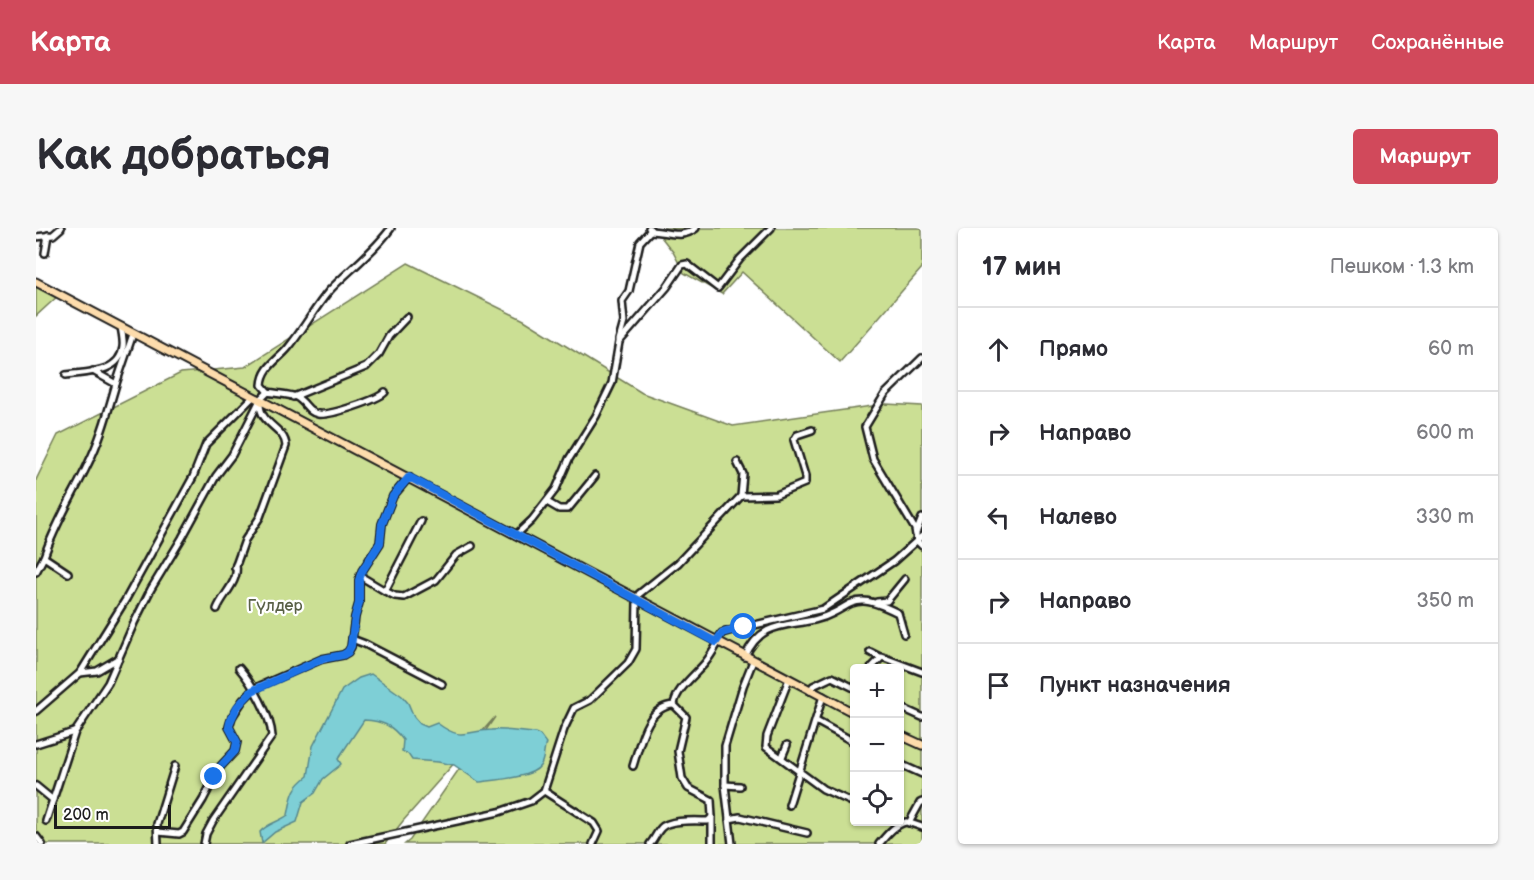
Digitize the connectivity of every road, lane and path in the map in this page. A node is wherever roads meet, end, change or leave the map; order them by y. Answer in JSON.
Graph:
{"nodes":[{"id":1,"x":62,"y":228,"type":"edge"},
{"id":2,"x":391,"y":228,"type":"edge"},
{"id":3,"x":696,"y":228,"type":"edge"},
{"id":4,"x":771,"y":228,"type":"edge"},
{"id":5,"x":649,"y":230,"type":"edge"},
{"id":6,"x":48,"y":235,"type":"junction"},
{"id":7,"x":36,"y":237,"type":"edge"},
{"id":8,"x":45,"y":254,"type":"dead end"},
{"id":9,"x":37,"y":284,"type":"edge"},
{"id":10,"x":407,"y":317,"type":"dead end"},
{"id":11,"x":121,"y":327,"type":"junction"},
{"id":12,"x":133,"y":334,"type":"junction"},
{"id":13,"x":619,"y":342,"type":"junction"},
{"id":14,"x":922,"y":358,"type":"edge"},
{"id":15,"x":93,"y":371,"type":"junction"},
{"id":16,"x":66,"y":375,"type":"dead end"},
{"id":17,"x":116,"y":384,"type":"junction"},
{"id":18,"x":268,"y":392,"type":"junction"},
{"id":19,"x":385,"y":392,"type":"dead end"},
{"id":20,"x":293,"y":397,"type":"junction"},
{"id":21,"x":256,"y":398,"type":"junction"},
{"id":22,"x":812,"y":430,"type":"dead end"},
{"id":23,"x":737,"y":462,"type":"dead end"},
{"id":24,"x":595,"y":476,"type":"dead end"},
{"id":25,"x":409,"y":477,"type":"junction"},
{"id":26,"x":741,"y":496,"type":"junction"},
{"id":27,"x":547,"y":502,"type":"junction"},
{"id":28,"x":922,"y":518,"type":"edge"},
{"id":29,"x":421,"y":521,"type":"dead end"},
{"id":30,"x":516,"y":535,"type":"junction"},
{"id":31,"x":919,"y":535,"type":"edge"},
{"id":32,"x":917,"y":541,"type":"junction"},
{"id":33,"x":472,"y":546,"type":"dead end"},
{"id":34,"x":922,"y":546,"type":"edge"},
{"id":35,"x":44,"y":557,"type":"junction"},
{"id":36,"x":36,"y":572,"type":"edge"},
{"id":37,"x":68,"y":573,"type":"dead end"},
{"id":38,"x":360,"y":576,"type":"junction"},
{"id":39,"x":905,"y":579,"type":"dead end"},
{"id":40,"x":385,"y":591,"type":"junction"},
{"id":41,"x":637,"y":600,"type":"junction"},
{"id":42,"x":873,"y":603,"type":"junction"},
{"id":43,"x":217,"y":609,"type":"dead end"},
{"id":44,"x":904,"y":634,"type":"dead end"},
{"id":45,"x":352,"y":639,"type":"junction"},
{"id":46,"x":717,"y":642,"type":"junction"},
{"id":47,"x":870,"y":652,"type":"dead end"},
{"id":48,"x":119,"y":657,"type":"junction"},
{"id":49,"x":745,"y":657,"type":"junction"},
{"id":50,"x":880,"y":657,"type":"junction"},
{"id":51,"x":753,"y":661,"type":"junction"},
{"id":52,"x":875,"y":664,"type":"edge"},
{"id":53,"x":239,"y":668,"type":"dead end"},
{"id":54,"x":922,"y":672,"type":"edge"},
{"id":55,"x":80,"y":673,"type":"junction"},
{"id":56,"x":789,"y":679,"type":"junction"},
{"id":57,"x":442,"y":684,"type":"dead end"},
{"id":58,"x":850,"y":686,"type":"edge"},
{"id":59,"x":254,"y":689,"type":"junction"},
{"id":60,"x":810,"y":691,"type":"junction"},
{"id":61,"x":823,"y":696,"type":"junction"},
{"id":62,"x":674,"y":705,"type":"junction"},
{"id":63,"x":904,"y":709,"type":"edge"},
{"id":64,"x":850,"y":710,"type":"edge"},
{"id":65,"x":36,"y":711,"type":"edge"},
{"id":66,"x":922,"y":717,"type":"edge"},
{"id":67,"x":816,"y":721,"type":"junction"},
{"id":68,"x":75,"y":732,"type":"junction"},
{"id":69,"x":904,"y":737,"type":"edge"},
{"id":70,"x":850,"y":739,"type":"edge"},
{"id":71,"x":36,"y":744,"type":"edge"},
{"id":72,"x":787,"y":745,"type":"dead end"},
{"id":73,"x":922,"y":745,"type":"edge"},
{"id":74,"x":782,"y":757,"type":"junction"},
{"id":75,"x":175,"y":766,"type":"dead end"},
{"id":76,"x":633,"y":766,"type":"dead end"},
{"id":77,"x":904,"y":766,"type":"edge"},
{"id":78,"x":800,"y":771,"type":"junction"},
{"id":79,"x":922,"y":774,"type":"edge"},
{"id":80,"x":725,"y":785,"type":"junction"},
{"id":81,"x":36,"y":786,"type":"edge"},
{"id":82,"x":740,"y":786,"type":"dead end"},
{"id":83,"x":544,"y":791,"type":"junction"},
{"id":84,"x":53,"y":800,"type":"junction"},
{"id":85,"x":850,"y":801,"type":"edge"},
{"id":86,"x":922,"y":802,"type":"edge"},
{"id":87,"x":789,"y":805,"type":"dead end"},
{"id":88,"x":728,"y":808,"type":"junction"},
{"id":89,"x":712,"y":809,"type":"junction"},
{"id":90,"x":712,"y":817,"type":"junction"},
{"id":91,"x":729,"y":819,"type":"junction"},
{"id":92,"x":46,"y":821,"type":"dead end"},
{"id":93,"x":905,"y":821,"type":"edge"},
{"id":94,"x":922,"y":827,"type":"edge"},
{"id":95,"x":158,"y":832,"type":"junction"},
{"id":96,"x":807,"y":833,"type":"dead end"},
{"id":97,"x":36,"y":836,"type":"edge"},
{"id":98,"x":42,"y":844,"type":"edge"},
{"id":99,"x":158,"y":844,"type":"edge"},
{"id":100,"x":204,"y":844,"type":"edge"},
{"id":101,"x":350,"y":844,"type":"edge"},
{"id":102,"x":593,"y":844,"type":"edge"},
{"id":103,"x":650,"y":844,"type":"edge"},
{"id":104,"x":712,"y":844,"type":"edge"},
{"id":105,"x":732,"y":844,"type":"edge"},
{"id":106,"x":879,"y":844,"type":"edge"}],
"edges":[{"from":1,"to":6,"type":"street"},
{"from":2,"to":18,"type":"street"},
{"from":3,"to":5,"type":"street"},
{"from":4,"to":13,"type":"street"},
{"from":5,"to":13,"type":"street"},
{"from":6,"to":7,"type":"street"},
{"from":6,"to":8,"type":"street"},
{"from":9,"to":11,"type":"main road"},
{"from":10,"to":20,"type":"street"},
{"from":11,"to":12,"type":"main road"},
{"from":11,"to":15,"type":"street"},
{"from":12,"to":17,"type":"street"},
{"from":12,"to":21,"type":"main road"},
{"from":13,"to":27,"type":"street"},
{"from":14,"to":31,"type":"street"},
{"from":15,"to":16,"type":"street"},
{"from":15,"to":17,"type":"street"},
{"from":17,"to":35,"type":"street"},
{"from":18,"to":20,"type":"street"},
{"from":18,"to":21,"type":"street"},
{"from":19,"to":20,"type":"street"},
{"from":21,"to":25,"type":"main road"},
{"from":21,"to":43,"type":"street"},
{"from":21,"to":48,"type":"street"},
{"from":21,"to":55,"type":"street"},
{"from":22,"to":26,"type":"street"},
{"from":23,"to":26,"type":"street"},
{"from":24,"to":27,"type":"street"},
{"from":25,"to":30,"type":"main road"},
{"from":25,"to":38,"type":"street"},
{"from":26,"to":41,"type":"street"},
{"from":27,"to":30,"type":"street"},
{"from":28,"to":31,"type":"street"},
{"from":29,"to":40,"type":"street"},
{"from":30,"to":41,"type":"main road"},
{"from":31,"to":32,"type":"street"},
{"from":32,"to":34,"type":"street"},
{"from":32,"to":46,"type":"street"},
{"from":33,"to":40,"type":"street"},
{"from":35,"to":36,"type":"street"},
{"from":35,"to":37,"type":"street"},
{"from":38,"to":40,"type":"street"},
{"from":38,"to":45,"type":"street"},
{"from":39,"to":42,"type":"street"},
{"from":41,"to":46,"type":"main road"},
{"from":41,"to":83,"type":"street"},
{"from":42,"to":44,"type":"street"},
{"from":42,"to":49,"type":"street"},
{"from":45,"to":57,"type":"street"},
{"from":45,"to":59,"type":"street"},
{"from":46,"to":49,"type":"main road"},
{"from":46,"to":62,"type":"street"},
{"from":47,"to":50,"type":"street"},
{"from":48,"to":55,"type":"street"},
{"from":48,"to":68,"type":"street"},
{"from":49,"to":51,"type":"main road"},
{"from":50,"to":52,"type":"street"},
{"from":50,"to":54,"type":"street"},
{"from":51,"to":56,"type":"main road"},
{"from":51,"to":80,"type":"street"},
{"from":53,"to":59,"type":"street"},
{"from":55,"to":65,"type":"street"},
{"from":56,"to":60,"type":"main road"},
{"from":56,"to":74,"type":"street"},
{"from":58,"to":60,"type":"street"},
{"from":59,"to":95,"type":"street"},
{"from":59,"to":100,"type":"street"},
{"from":60,"to":61,"type":"main road"},
{"from":61,"to":64,"type":"main road"},
{"from":61,"to":67,"type":"street"},
{"from":62,"to":76,"type":"street"},
{"from":62,"to":89,"type":"street"},
{"from":63,"to":66,"type":"street"},
{"from":67,"to":70,"type":"street"},
{"from":67,"to":78,"type":"street"},
{"from":68,"to":71,"type":"street"},
{"from":68,"to":84,"type":"street"},
{"from":69,"to":73,"type":"main road"},
{"from":72,"to":74,"type":"street"},
{"from":74,"to":78,"type":"street"},
{"from":75,"to":95,"type":"street"},
{"from":77,"to":79,"type":"street"},
{"from":78,"to":85,"type":"street"},
{"from":78,"to":87,"type":"street"},
{"from":80,"to":82,"type":"street"},
{"from":80,"to":88,"type":"street"},
{"from":81,"to":84,"type":"street"},
{"from":83,"to":101,"type":"street"},
{"from":83,"to":102,"type":"street"},
{"from":84,"to":92,"type":"street"},
{"from":86,"to":93,"type":"street"},
{"from":88,"to":89,"type":"street"},
{"from":88,"to":91,"type":"street"},
{"from":89,"to":90,"type":"street"},
{"from":90,"to":103,"type":"street"},
{"from":90,"to":104,"type":"street"},
{"from":91,"to":96,"type":"street"},
{"from":91,"to":105,"type":"street"},
{"from":93,"to":94,"type":"street"},
{"from":93,"to":106,"type":"street"},
{"from":95,"to":99,"type":"street"},
{"from":97,"to":98,"type":"street"}]}
